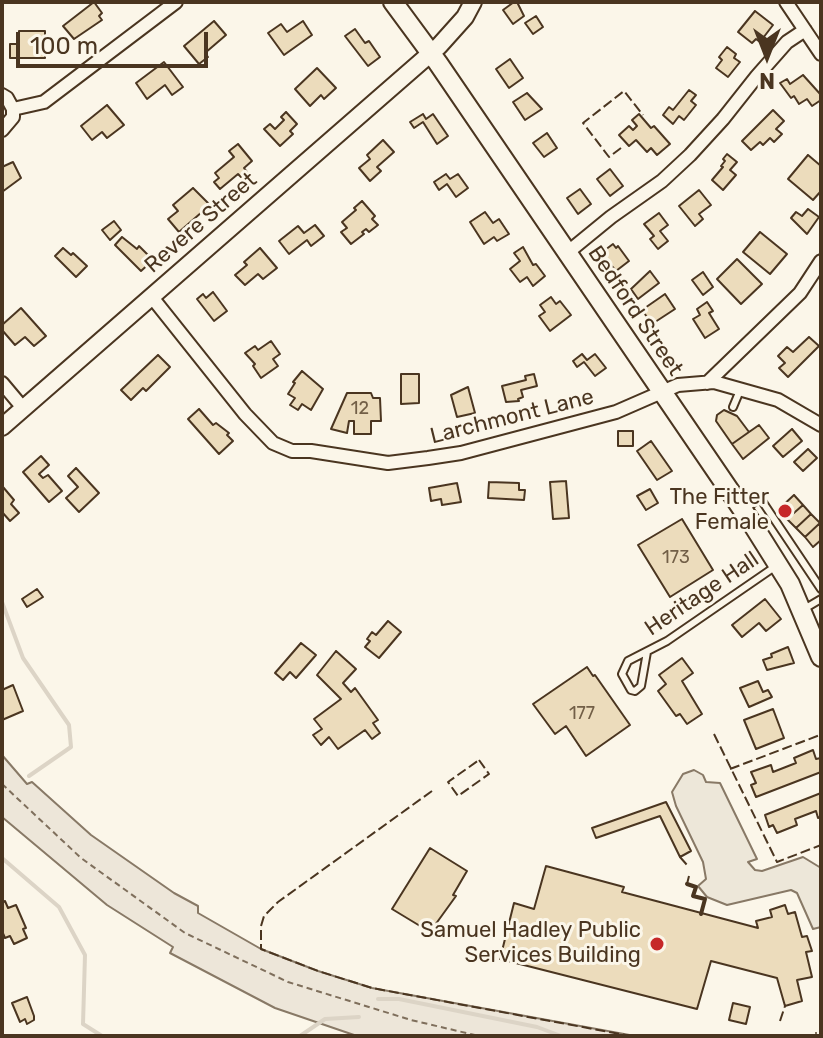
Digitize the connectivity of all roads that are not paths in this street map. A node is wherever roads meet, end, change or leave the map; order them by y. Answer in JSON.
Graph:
{"nodes":[{"id":1,"x":176,"y":2,"type":"edge"},
{"id":2,"x":393,"y":2,"type":"edge"},
{"id":3,"x":473,"y":2,"type":"edge"},
{"id":4,"x":786,"y":2,"type":"edge"},
{"id":5,"x":805,"y":30,"type":"junction"},
{"id":6,"x":431,"y":54,"type":"junction"},
{"id":7,"x":821,"y":54,"type":"edge"},
{"id":8,"x":2,"y":95,"type":"edge"},
{"id":9,"x":13,"y":109,"type":"junction"},
{"id":10,"x":2,"y":130,"type":"edge"},
{"id":11,"x":567,"y":253,"type":"junction"},
{"id":12,"x":821,"y":261,"type":"edge"},
{"id":13,"x":151,"y":296,"type":"junction"},
{"id":14,"x":2,"y":383,"type":"edge"},
{"id":15,"x":707,"y":383,"type":"junction"},
{"id":16,"x":741,"y":388,"type":"junction"},
{"id":17,"x":661,"y":392,"type":"junction"},
{"id":18,"x":733,"y":407,"type":"dead end"},
{"id":19,"x":23,"y":408,"type":"junction"},
{"id":20,"x":821,"y":425,"type":"edge"},
{"id":21,"x":2,"y":427,"type":"edge"},
{"id":22,"x":743,"y":510,"type":"junction"},
{"id":23,"x":777,"y":565,"type":"junction"},
{"id":24,"x":821,"y":589,"type":"edge"},
{"id":25,"x":821,"y":599,"type":"edge"},
{"id":26,"x":801,"y":610,"type":"junction"},
{"id":27,"x":647,"y":652,"type":"junction"},
{"id":28,"x":821,"y":657,"type":"edge"}],
"edges":[{"from":1,"to":9,"type":"street"},
{"from":2,"to":6,"type":"main road","name":"Bedford Street"},
{"from":3,"to":6,"type":"street","name":"Revere Street"},
{"from":4,"to":5,"type":"street"},
{"from":5,"to":7,"type":"street"},
{"from":5,"to":11,"type":"street"},
{"from":6,"to":11,"type":"main road","name":"Bedford Street"},
{"from":6,"to":13,"type":"street","name":"Revere Street"},
{"from":8,"to":9,"type":"street"},
{"from":9,"to":10,"type":"street"},
{"from":11,"to":17,"type":"main road","name":"Bedford Street"},
{"from":12,"to":15,"type":"street"},
{"from":13,"to":17,"type":"street","name":"Larchmont Lane"},
{"from":13,"to":19,"type":"street","name":"Revere Street"},
{"from":14,"to":19,"type":"street"},
{"from":15,"to":16,"type":"street","name":"Larchmont Lane"},
{"from":15,"to":17,"type":"street","name":"Larchmont Lane"},
{"from":16,"to":18,"type":"lane"},
{"from":16,"to":20,"type":"street","name":"Larchmont Lane"},
{"from":17,"to":22,"type":"main road","name":"Bedford Street"},
{"from":19,"to":21,"type":"street","name":"Revere Street"},
{"from":22,"to":23,"type":"main road","name":"Bedford Street"},
{"from":22,"to":24,"type":"lane"},
{"from":23,"to":26,"type":"main road","name":"Bedford Street"},
{"from":23,"to":27,"type":"lane","name":"Heritage Hall"},
{"from":25,"to":26,"type":"lane"},
{"from":26,"to":28,"type":"main road","name":"Bedford Street"},
{"from":27,"to":27,"type":"lane","name":"Heritage Hall"}]}
